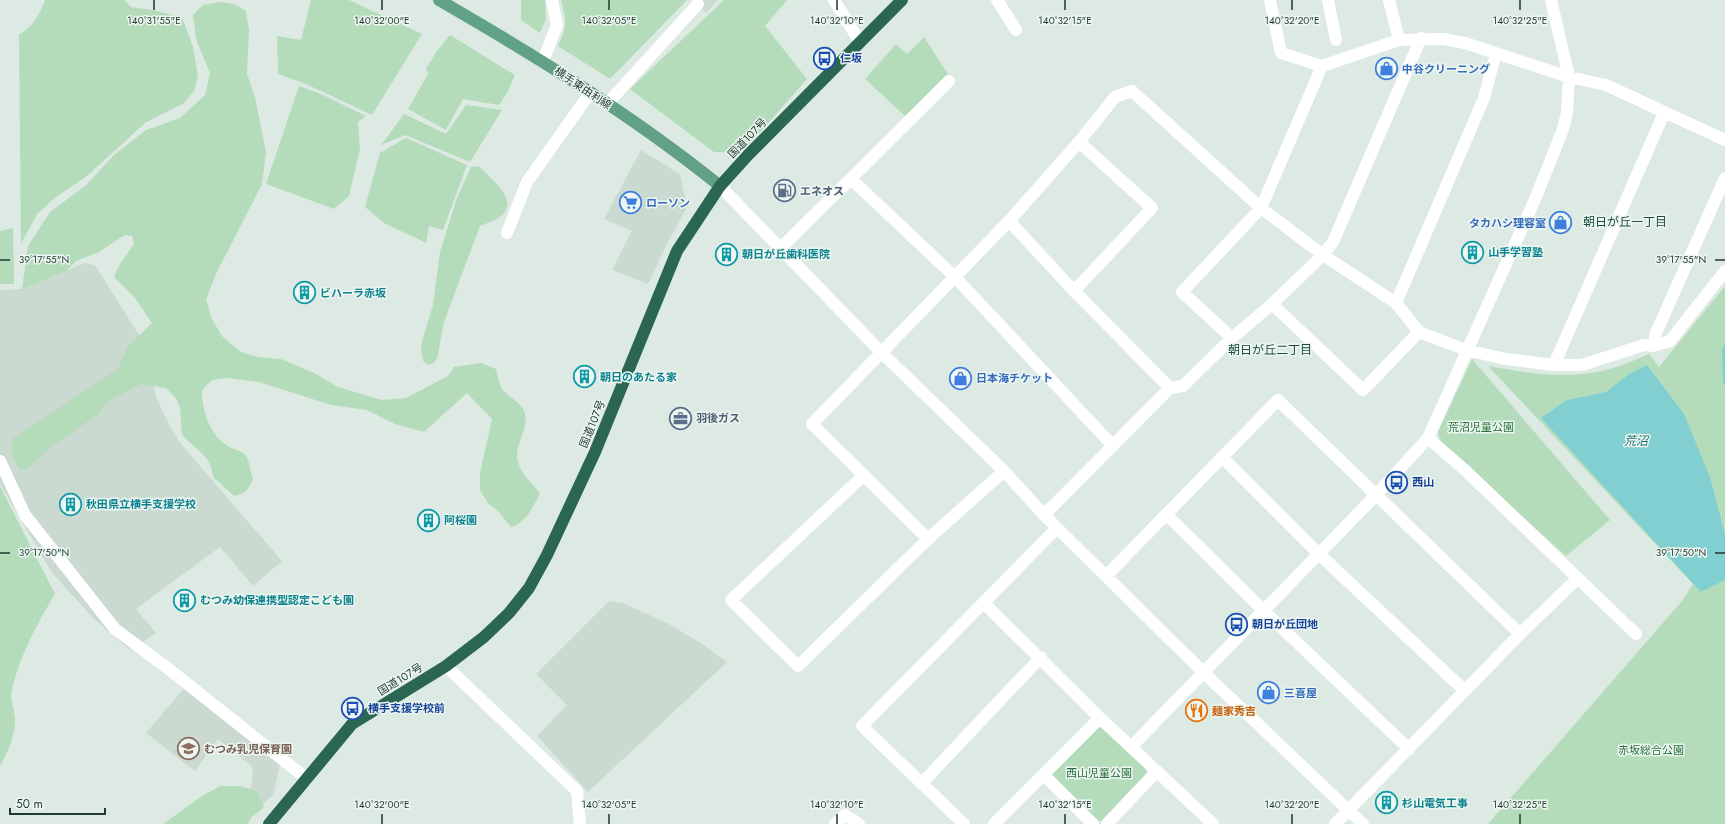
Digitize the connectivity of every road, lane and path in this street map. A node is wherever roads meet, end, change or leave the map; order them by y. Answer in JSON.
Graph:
{"nodes":[{"id":1,"x":439,"y":0,"type":"edge"},
{"id":2,"x":552,"y":0,"type":"edge"},
{"id":3,"x":834,"y":0,"type":"edge"},
{"id":4,"x":902,"y":0,"type":"edge"},
{"id":5,"x":997,"y":0,"type":"edge"},
{"id":6,"x":1270,"y":0,"type":"edge"},
{"id":7,"x":1328,"y":0,"type":"edge"},
{"id":8,"x":1389,"y":0,"type":"edge"},
{"id":9,"x":1552,"y":0,"type":"edge"},
{"id":10,"x":698,"y":4,"type":"dead end"},
{"id":11,"x":1016,"y":30,"type":"dead end"},
{"id":12,"x":1421,"y":38,"type":"junction"},
{"id":13,"x":1336,"y":40,"type":"dead end"},
{"id":14,"x":1399,"y":40,"type":"junction"},
{"id":15,"x":860,"y":42,"type":"junction"},
{"id":16,"x":1496,"y":53,"type":"junction"},
{"id":17,"x":543,"y":61,"type":"junction"},
{"id":18,"x":1322,"y":66,"type":"junction"},
{"id":19,"x":1569,"y":77,"type":"junction"},
{"id":20,"x":948,"y":80,"type":"dead end"},
{"id":21,"x":590,"y":93,"type":"junction"},
{"id":22,"x":607,"y":104,"type":"junction"},
{"id":23,"x":1664,"y":113,"type":"junction"},
{"id":24,"x":1725,"y":140,"type":"edge"},
{"id":25,"x":1080,"y":142,"type":"junction"},
{"id":26,"x":1725,"y":178,"type":"edge"},
{"id":27,"x":851,"y":179,"type":"junction"},
{"id":28,"x":720,"y":186,"type":"junction"},
{"id":29,"x":1261,"y":208,"type":"junction"},
{"id":30,"x":1010,"y":221,"type":"junction"},
{"id":31,"x":507,"y":233,"type":"dead end"},
{"id":32,"x":781,"y":248,"type":"junction"},
{"id":33,"x":1323,"y":255,"type":"junction"},
{"id":34,"x":1725,"y":270,"type":"edge"},
{"id":35,"x":955,"y":277,"type":"junction"},
{"id":36,"x":1074,"y":291,"type":"junction"},
{"id":37,"x":1396,"y":303,"type":"junction"},
{"id":38,"x":1272,"y":304,"type":"junction"},
{"id":39,"x":1419,"y":332,"type":"junction"},
{"id":40,"x":1232,"y":338,"type":"junction"},
{"id":41,"x":1653,"y":346,"type":"junction"},
{"id":42,"x":1466,"y":350,"type":"junction"},
{"id":43,"x":881,"y":352,"type":"junction"},
{"id":44,"x":1554,"y":365,"type":"junction"},
{"id":45,"x":1170,"y":388,"type":"junction"},
{"id":46,"x":1428,"y":438,"type":"junction"},
{"id":47,"x":1113,"y":446,"type":"junction"},
{"id":48,"x":1222,"y":457,"type":"junction"},
{"id":49,"x":0,"y":461,"type":"edge"},
{"id":50,"x":1004,"y":472,"type":"junction"},
{"id":51,"x":863,"y":476,"type":"junction"},
{"id":52,"x":1376,"y":495,"type":"junction"},
{"id":53,"x":1166,"y":514,"type":"junction"},
{"id":54,"x":1044,"y":515,"type":"junction"},
{"id":55,"x":1057,"y":528,"type":"junction"},
{"id":56,"x":928,"y":539,"type":"junction"},
{"id":57,"x":1319,"y":554,"type":"junction"},
{"id":58,"x":1106,"y":576,"type":"junction"},
{"id":59,"x":1577,"y":579,"type":"junction"},
{"id":60,"x":984,"y":603,"type":"junction"},
{"id":61,"x":1264,"y":611,"type":"junction"},
{"id":62,"x":1520,"y":634,"type":"junction"},
{"id":63,"x":1636,"y":634,"type":"dead end"},
{"id":64,"x":1041,"y":658,"type":"junction"},
{"id":65,"x":446,"y":666,"type":"junction"},
{"id":66,"x":1204,"y":673,"type":"junction"},
{"id":67,"x":1465,"y":691,"type":"junction"},
{"id":68,"x":1100,"y":718,"type":"junction"},
{"id":69,"x":1131,"y":747,"type":"junction"},
{"id":70,"x":1409,"y":749,"type":"junction"},
{"id":71,"x":1158,"y":771,"type":"junction"},
{"id":72,"x":1044,"y":775,"type":"junction"},
{"id":73,"x":307,"y":779,"type":"junction"},
{"id":74,"x":922,"y":783,"type":"junction"},
{"id":75,"x":1348,"y":811,"type":"junction"},
{"id":76,"x":269,"y":824,"type":"edge"},
{"id":77,"x":580,"y":824,"type":"edge"},
{"id":78,"x":836,"y":824,"type":"edge"},
{"id":79,"x":859,"y":824,"type":"edge"},
{"id":80,"x":964,"y":824,"type":"edge"},
{"id":81,"x":994,"y":824,"type":"edge"},
{"id":82,"x":1093,"y":824,"type":"edge"},
{"id":83,"x":1107,"y":824,"type":"edge"},
{"id":84,"x":1213,"y":824,"type":"edge"},
{"id":85,"x":1335,"y":824,"type":"edge"},
{"id":86,"x":1363,"y":824,"type":"edge"}],
"edges":[{"from":1,"to":17,"type":"main road","name":"横手東由利線"},
{"from":2,"to":17,"type":"street"},
{"from":3,"to":15,"type":"street"},
{"from":4,"to":15,"type":"highway","name":"国道107号"},
{"from":5,"to":11,"type":"street"},
{"from":6,"to":18,"type":"street"},
{"from":7,"to":13,"type":"street"},
{"from":8,"to":14,"type":"street"},
{"from":9,"to":19,"type":"street"},
{"from":10,"to":22,"type":"street"},
{"from":12,"to":14,"type":"street"},
{"from":12,"to":16,"type":"street"},
{"from":12,"to":33,"type":"street"},
{"from":14,"to":18,"type":"street"},
{"from":15,"to":28,"type":"highway","name":"国道107号"},
{"from":16,"to":19,"type":"street"},
{"from":16,"to":37,"type":"street"},
{"from":17,"to":21,"type":"main road","name":"横手東由利線"},
{"from":18,"to":29,"type":"street"},
{"from":19,"to":23,"type":"street"},
{"from":19,"to":42,"type":"street"},
{"from":20,"to":27,"type":"street"},
{"from":21,"to":22,"type":"main road","name":"横手東由利線"},
{"from":21,"to":31,"type":"street"},
{"from":22,"to":28,"type":"main road","name":"横手東由利線"},
{"from":23,"to":24,"type":"street"},
{"from":23,"to":44,"type":"street"},
{"from":25,"to":29,"type":"street"},
{"from":25,"to":30,"type":"street"},
{"from":25,"to":36,"type":"street"},
{"from":26,"to":41,"type":"street"},
{"from":27,"to":32,"type":"street"},
{"from":27,"to":35,"type":"street"},
{"from":28,"to":32,"type":"street"},
{"from":28,"to":65,"type":"highway","name":"国道107号"},
{"from":29,"to":33,"type":"street"},
{"from":29,"to":40,"type":"street"},
{"from":30,"to":35,"type":"street"},
{"from":30,"to":36,"type":"street"},
{"from":32,"to":43,"type":"street"},
{"from":33,"to":37,"type":"street"},
{"from":33,"to":38,"type":"street"},
{"from":34,"to":41,"type":"street"},
{"from":35,"to":43,"type":"street"},
{"from":35,"to":47,"type":"street"},
{"from":36,"to":45,"type":"street"},
{"from":37,"to":39,"type":"street"},
{"from":38,"to":39,"type":"street"},
{"from":38,"to":40,"type":"street"},
{"from":39,"to":42,"type":"street"},
{"from":40,"to":45,"type":"street"},
{"from":41,"to":44,"type":"street"},
{"from":42,"to":44,"type":"street"},
{"from":42,"to":46,"type":"street"},
{"from":43,"to":50,"type":"street"},
{"from":43,"to":51,"type":"street"},
{"from":45,"to":47,"type":"street"},
{"from":46,"to":52,"type":"street"},
{"from":46,"to":59,"type":"street"},
{"from":47,"to":54,"type":"street"},
{"from":48,"to":52,"type":"street"},
{"from":48,"to":53,"type":"street"},
{"from":48,"to":57,"type":"street"},
{"from":49,"to":73,"type":"street"},
{"from":50,"to":54,"type":"street"},
{"from":50,"to":56,"type":"street"},
{"from":51,"to":56,"type":"street"},
{"from":51,"to":56,"type":"street"},
{"from":52,"to":57,"type":"street"},
{"from":52,"to":62,"type":"street"},
{"from":53,"to":58,"type":"street"},
{"from":53,"to":61,"type":"street"},
{"from":54,"to":55,"type":"street"},
{"from":55,"to":58,"type":"street"},
{"from":55,"to":60,"type":"street"},
{"from":57,"to":61,"type":"street"},
{"from":57,"to":67,"type":"street"},
{"from":58,"to":66,"type":"street"},
{"from":59,"to":62,"type":"street"},
{"from":59,"to":63,"type":"street"},
{"from":60,"to":64,"type":"street"},
{"from":60,"to":74,"type":"street"},
{"from":61,"to":66,"type":"street"},
{"from":61,"to":70,"type":"street"},
{"from":62,"to":67,"type":"street"},
{"from":64,"to":68,"type":"street"},
{"from":64,"to":74,"type":"street"},
{"from":65,"to":73,"type":"highway","name":"国道107号"},
{"from":65,"to":77,"type":"street"},
{"from":66,"to":69,"type":"street"},
{"from":66,"to":75,"type":"street"},
{"from":67,"to":70,"type":"street"},
{"from":68,"to":69,"type":"street"},
{"from":68,"to":72,"type":"street"},
{"from":69,"to":71,"type":"street"},
{"from":70,"to":75,"type":"street"},
{"from":71,"to":83,"type":"street"},
{"from":71,"to":84,"type":"street"},
{"from":72,"to":81,"type":"street"},
{"from":72,"to":82,"type":"street"},
{"from":73,"to":76,"type":"highway","name":"国道107号"},
{"from":74,"to":80,"type":"street"},
{"from":75,"to":85,"type":"street"},
{"from":75,"to":86,"type":"street"},
{"from":78,"to":79,"type":"street"}]}
